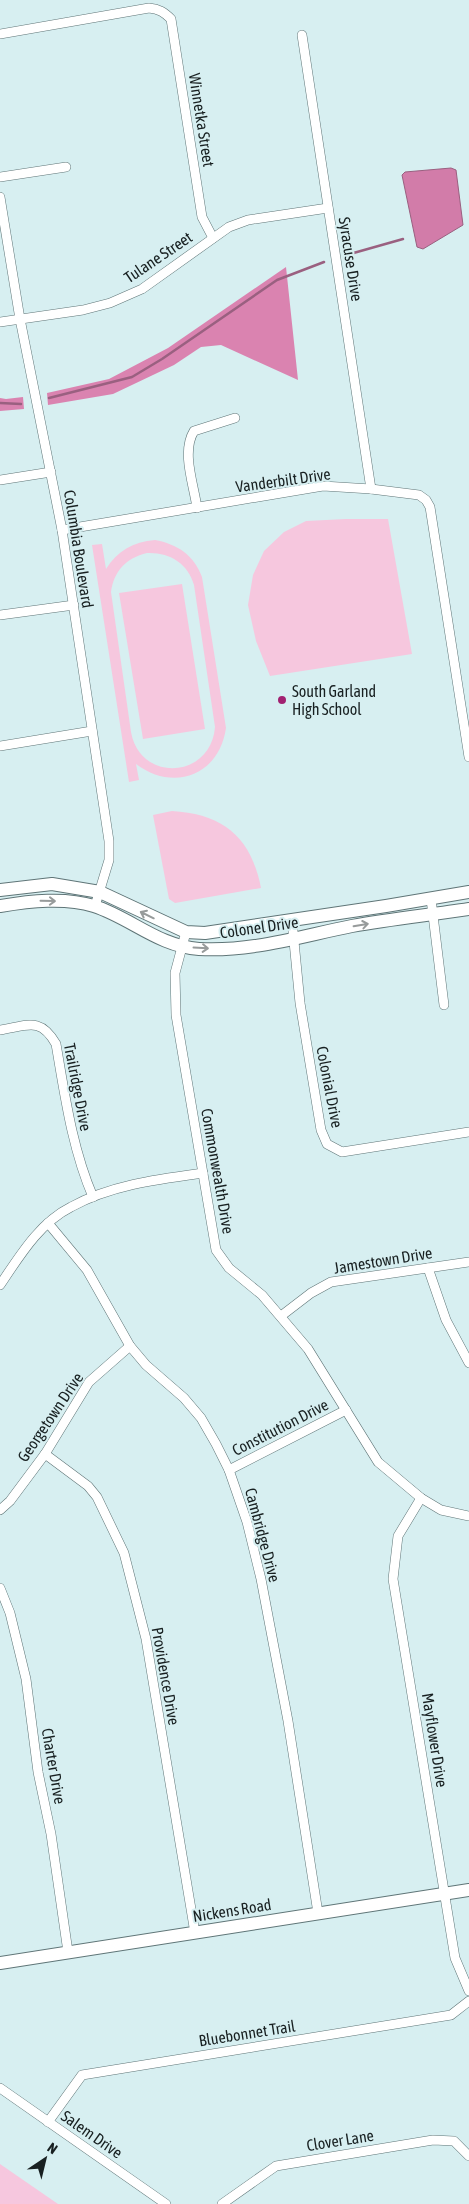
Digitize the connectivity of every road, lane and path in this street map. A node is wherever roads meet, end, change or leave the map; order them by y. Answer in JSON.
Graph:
{"nodes":[{"id":1,"x":0,"y":34,"type":"edge"},
{"id":2,"x":302,"y":35,"type":"dead end"},
{"id":3,"x":66,"y":168,"type":"dead end"},
{"id":4,"x":0,"y":177,"type":"edge"},
{"id":5,"x":0,"y":197,"type":"edge"},
{"id":6,"x":328,"y":208,"type":"junction"},
{"id":7,"x":213,"y":238,"type":"junction"},
{"id":8,"x":20,"y":319,"type":"junction"},
{"id":9,"x":0,"y":322,"type":"edge"},
{"id":10,"x":235,"y":418,"type":"dead end"},
{"id":11,"x":51,"y":472,"type":"junction"},
{"id":12,"x":0,"y":480,"type":"edge"},
{"id":13,"x":372,"y":489,"type":"junction"},
{"id":14,"x":197,"y":508,"type":"junction"},
{"id":15,"x":62,"y":530,"type":"junction"},
{"id":16,"x":74,"y":604,"type":"junction"},
{"id":17,"x":0,"y":615,"type":"edge"},
{"id":18,"x":92,"y":731,"type":"junction"},
{"id":19,"x":0,"y":746,"type":"edge"},
{"id":20,"x":469,"y":757,"type":"edge"},
{"id":21,"x":0,"y":890,"type":"edge"},
{"id":22,"x":100,"y":892,"type":"junction"},
{"id":23,"x":469,"y":892,"type":"edge"},
{"id":24,"x":431,"y":898,"type":"junction"},
{"id":25,"x":0,"y":906,"type":"edge"},
{"id":26,"x":94,"y":906,"type":"junction"},
{"id":27,"x":469,"y":909,"type":"edge"},
{"id":28,"x":433,"y":914,"type":"junction"},
{"id":29,"x":292,"y":921,"type":"junction"},
{"id":30,"x":186,"y":932,"type":"junction"},
{"id":31,"x":294,"y":939,"type":"junction"},
{"id":32,"x":181,"y":946,"type":"junction"},
{"id":33,"x":444,"y":1005,"type":"dead end"},
{"id":34,"x":0,"y":1030,"type":"edge"},
{"id":35,"x":469,"y":1132,"type":"edge"},
{"id":36,"x":203,"y":1173,"type":"junction"},
{"id":37,"x":93,"y":1197,"type":"junction"},
{"id":38,"x":48,"y":1223,"type":"junction"},
{"id":39,"x":469,"y":1262,"type":"edge"},
{"id":40,"x":428,"y":1268,"type":"junction"},
{"id":41,"x":0,"y":1286,"type":"edge"},
{"id":42,"x":281,"y":1316,"type":"junction"},
{"id":43,"x":130,"y":1346,"type":"junction"},
{"id":44,"x":469,"y":1363,"type":"edge"},
{"id":45,"x":346,"y":1410,"type":"junction"},
{"id":46,"x":45,"y":1454,"type":"junction"},
{"id":47,"x":229,"y":1470,"type":"junction"},
{"id":48,"x":421,"y":1498,"type":"junction"},
{"id":49,"x":0,"y":1510,"type":"edge"},
{"id":50,"x":469,"y":1516,"type":"edge"},
{"id":51,"x":0,"y":1588,"type":"edge"},
{"id":52,"x":469,"y":1890,"type":"edge"},
{"id":53,"x":445,"y":1894,"type":"junction"},
{"id":54,"x":318,"y":1913,"type":"junction"},
{"id":55,"x":195,"y":1933,"type":"junction"},
{"id":56,"x":68,"y":1952,"type":"junction"},
{"id":57,"x":0,"y":1963,"type":"edge"},
{"id":58,"x":469,"y":1991,"type":"edge"},
{"id":59,"x":469,"y":2001,"type":"edge"},
{"id":60,"x":0,"y":2088,"type":"edge"},
{"id":61,"x":48,"y":2122,"type":"junction"},
{"id":62,"x":469,"y":2156,"type":"edge"},
{"id":63,"x":166,"y":2204,"type":"edge"},
{"id":64,"x":222,"y":2204,"type":"edge"}],
"edges":[{"from":1,"to":7,"type":"street","name":"Winnetka Street"},
{"from":2,"to":6,"type":"street","name":"Syracuse Drive"},
{"from":3,"to":4,"type":"street"},
{"from":5,"to":8,"type":"street","name":"Columbia Boulevard"},
{"from":6,"to":7,"type":"street","name":"Tulane Street"},
{"from":6,"to":13,"type":"street","name":"Syracuse Drive"},
{"from":7,"to":8,"type":"street","name":"Tulane Street"},
{"from":8,"to":9,"type":"street","name":"Tulane Street"},
{"from":8,"to":11,"type":"street","name":"Columbia Boulevard"},
{"from":10,"to":14,"type":"street"},
{"from":11,"to":12,"type":"street"},
{"from":11,"to":15,"type":"street","name":"Columbia Boulevard"},
{"from":13,"to":14,"type":"street","name":"Vanderbilt Drive"},
{"from":13,"to":20,"type":"street","name":"Vanderbilt Drive"},
{"from":14,"to":15,"type":"street","name":"Vanderbilt Drive"},
{"from":15,"to":16,"type":"street","name":"Columbia Boulevard"},
{"from":16,"to":17,"type":"street"},
{"from":16,"to":18,"type":"street","name":"Columbia Boulevard"},
{"from":18,"to":19,"type":"street"},
{"from":18,"to":22,"type":"street","name":"Columbia Boulevard"},
{"from":21,"to":22,"type":"street","name":"Colonel Drive"},
{"from":22,"to":26,"type":"street","name":"Columbia Boulevard"},
{"from":30,"to":22,"type":"street","name":"Colonel Drive","one_way":true},
{"from":23,"to":24,"type":"street","name":"Colonel Drive"},
{"from":24,"to":28,"type":"street"},
{"from":24,"to":29,"type":"street","name":"Colonel Drive"},
{"from":25,"to":26,"type":"street","name":"Colonel Drive","one_way":true},
{"from":26,"to":32,"type":"street","name":"Colonel Drive"},
{"from":27,"to":28,"type":"street","name":"Colonel Drive"},
{"from":31,"to":28,"type":"street","name":"Colonel Drive","one_way":true},
{"from":28,"to":33,"type":"street"},
{"from":29,"to":30,"type":"street","name":"Colonel Drive"},
{"from":29,"to":31,"type":"street","name":"Colonial Drive"},
{"from":30,"to":32,"type":"street","name":"Commonwealth Drive"},
{"from":32,"to":31,"type":"street","name":"Colonel Drive","one_way":true},
{"from":31,"to":35,"type":"street","name":"Colonial Drive"},
{"from":32,"to":36,"type":"street","name":"Commonwealth Drive"},
{"from":34,"to":37,"type":"street","name":"Trailridge Drive"},
{"from":36,"to":37,"type":"street"},
{"from":36,"to":42,"type":"street","name":"Commonwealth Drive"},
{"from":37,"to":38,"type":"street"},
{"from":38,"to":41,"type":"street"},
{"from":38,"to":43,"type":"street","name":"Cambridge Drive"},
{"from":39,"to":40,"type":"street","name":"Jamestown Drive"},
{"from":40,"to":42,"type":"street","name":"Jamestown Drive"},
{"from":40,"to":44,"type":"street"},
{"from":42,"to":45,"type":"street","name":"Commonwealth Drive"},
{"from":43,"to":46,"type":"street","name":"Georgetown Drive"},
{"from":43,"to":47,"type":"street","name":"Cambridge Drive"},
{"from":45,"to":47,"type":"street","name":"Constitution Drive"},
{"from":45,"to":48,"type":"street","name":"Commonwealth Drive"},
{"from":46,"to":49,"type":"street","name":"Georgetown Drive"},
{"from":46,"to":55,"type":"street","name":"Providence Drive"},
{"from":47,"to":54,"type":"street","name":"Cambridge Drive"},
{"from":48,"to":50,"type":"street","name":"Commonwealth Drive"},
{"from":48,"to":53,"type":"street","name":"Mayflower Drive"},
{"from":51,"to":56,"type":"street","name":"Charter Drive"},
{"from":52,"to":53,"type":"street","name":"Nickens Road"},
{"from":53,"to":54,"type":"street","name":"Nickens Road"},
{"from":53,"to":58,"type":"street","name":"Mayflower Drive"},
{"from":54,"to":55,"type":"street","name":"Nickens Road"},
{"from":55,"to":56,"type":"street","name":"Nickens Road"},
{"from":56,"to":57,"type":"street","name":"Nickens Road"},
{"from":59,"to":61,"type":"street","name":"Bluebonnet Trail"},
{"from":60,"to":61,"type":"street","name":"Salem Drive"},
{"from":61,"to":63,"type":"street","name":"Salem Drive"},
{"from":62,"to":64,"type":"street","name":"Clover Lane"}]}
